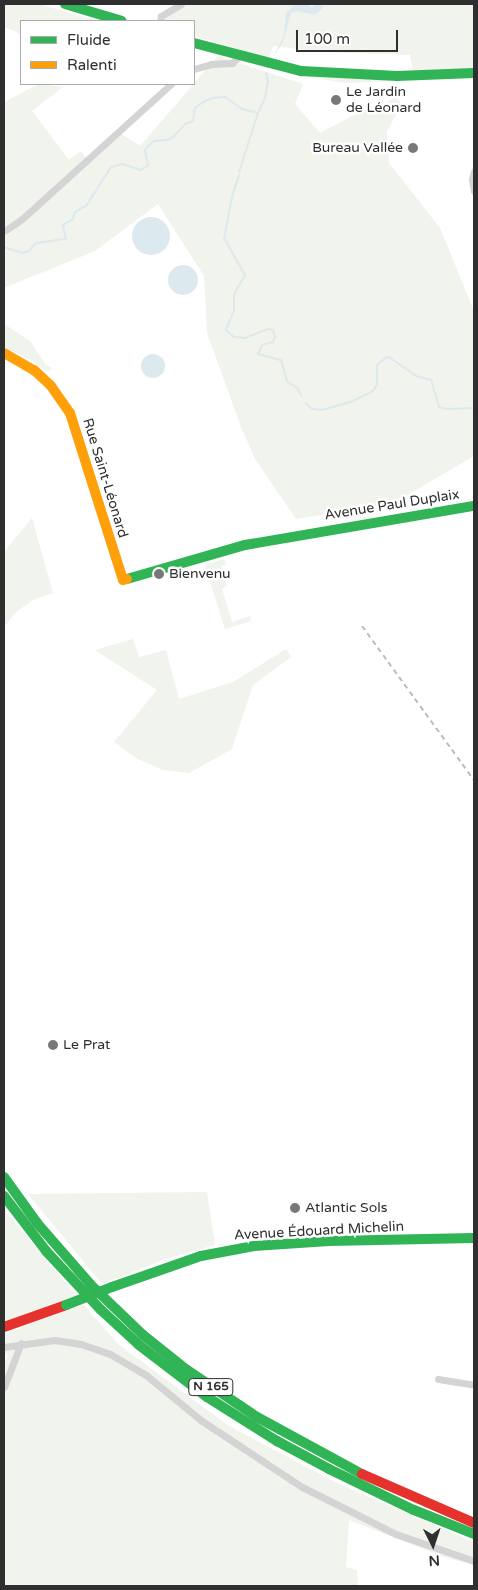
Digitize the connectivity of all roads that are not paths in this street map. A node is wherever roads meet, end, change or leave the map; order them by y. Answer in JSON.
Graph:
{"nodes":[{"id":1,"x":65,"y":4,"type":"edge"},
{"id":2,"x":181,"y":4,"type":"edge"},
{"id":3,"x":119,"y":20,"type":"edge"},
{"id":4,"x":160,"y":20,"type":"edge"},
{"id":5,"x":195,"y":43,"type":"edge"},
{"id":6,"x":239,"y":56,"type":"junction"},
{"id":7,"x":195,"y":69,"type":"edge"},
{"id":8,"x":474,"y":73,"type":"edge"},
{"id":9,"x":446,"y":74,"type":"junction"},
{"id":10,"x":474,"y":77,"type":"edge"},
{"id":11,"x":170,"y":85,"type":"edge"},
{"id":12,"x":474,"y":171,"type":"edge"},
{"id":13,"x":474,"y":191,"type":"edge"},
{"id":14,"x":6,"y":230,"type":"dead end"},
{"id":15,"x":4,"y":353,"type":"edge"},
{"id":16,"x":474,"y":506,"type":"edge"},
{"id":17,"x":123,"y":580,"type":"joint"},
{"id":18,"x":4,"y":1177,"type":"edge"},
{"id":19,"x":4,"y":1196,"type":"edge"},
{"id":20,"x":474,"y":1238,"type":"edge"},
{"id":21,"x":4,"y":1327,"type":"edge"},
{"id":22,"x":21,"y":1343,"type":"junction"},
{"id":23,"x":4,"y":1347,"type":"edge"},
{"id":24,"x":438,"y":1379,"type":"dead end"},
{"id":25,"x":474,"y":1385,"type":"edge"},
{"id":26,"x":4,"y":1387,"type":"edge"},
{"id":27,"x":474,"y":1523,"type":"edge"},
{"id":28,"x":474,"y":1534,"type":"edge"},
{"id":29,"x":474,"y":1561,"type":"edge"}],
"edges":[{"from":1,"to":3,"type":"main road"},
{"from":2,"to":4,"type":"street"},
{"from":5,"to":6,"type":"main road"},
{"from":6,"to":7,"type":"street"},
{"from":6,"to":9,"type":"main road"},
{"from":8,"to":9,"type":"main road"},
{"from":9,"to":10,"type":"street"},
{"from":11,"to":14,"type":"street"},
{"from":12,"to":13,"type":"street"},
{"from":15,"to":17,"type":"main road","name":"Rue Saint-Léonard"},
{"from":16,"to":17,"type":"main road","name":"Avenue Paul Duplaix"},
{"from":18,"to":27,"type":"main road","number":"N 165"},
{"from":19,"to":28,"type":"main road","number":"N 165"},
{"from":20,"to":21,"type":"main road","name":"Avenue Édouard Michelin","bridge":true},
{"from":22,"to":23,"type":"street"},
{"from":22,"to":26,"type":"street"},
{"from":22,"to":29,"type":"street"},
{"from":24,"to":25,"type":"street"}]}
